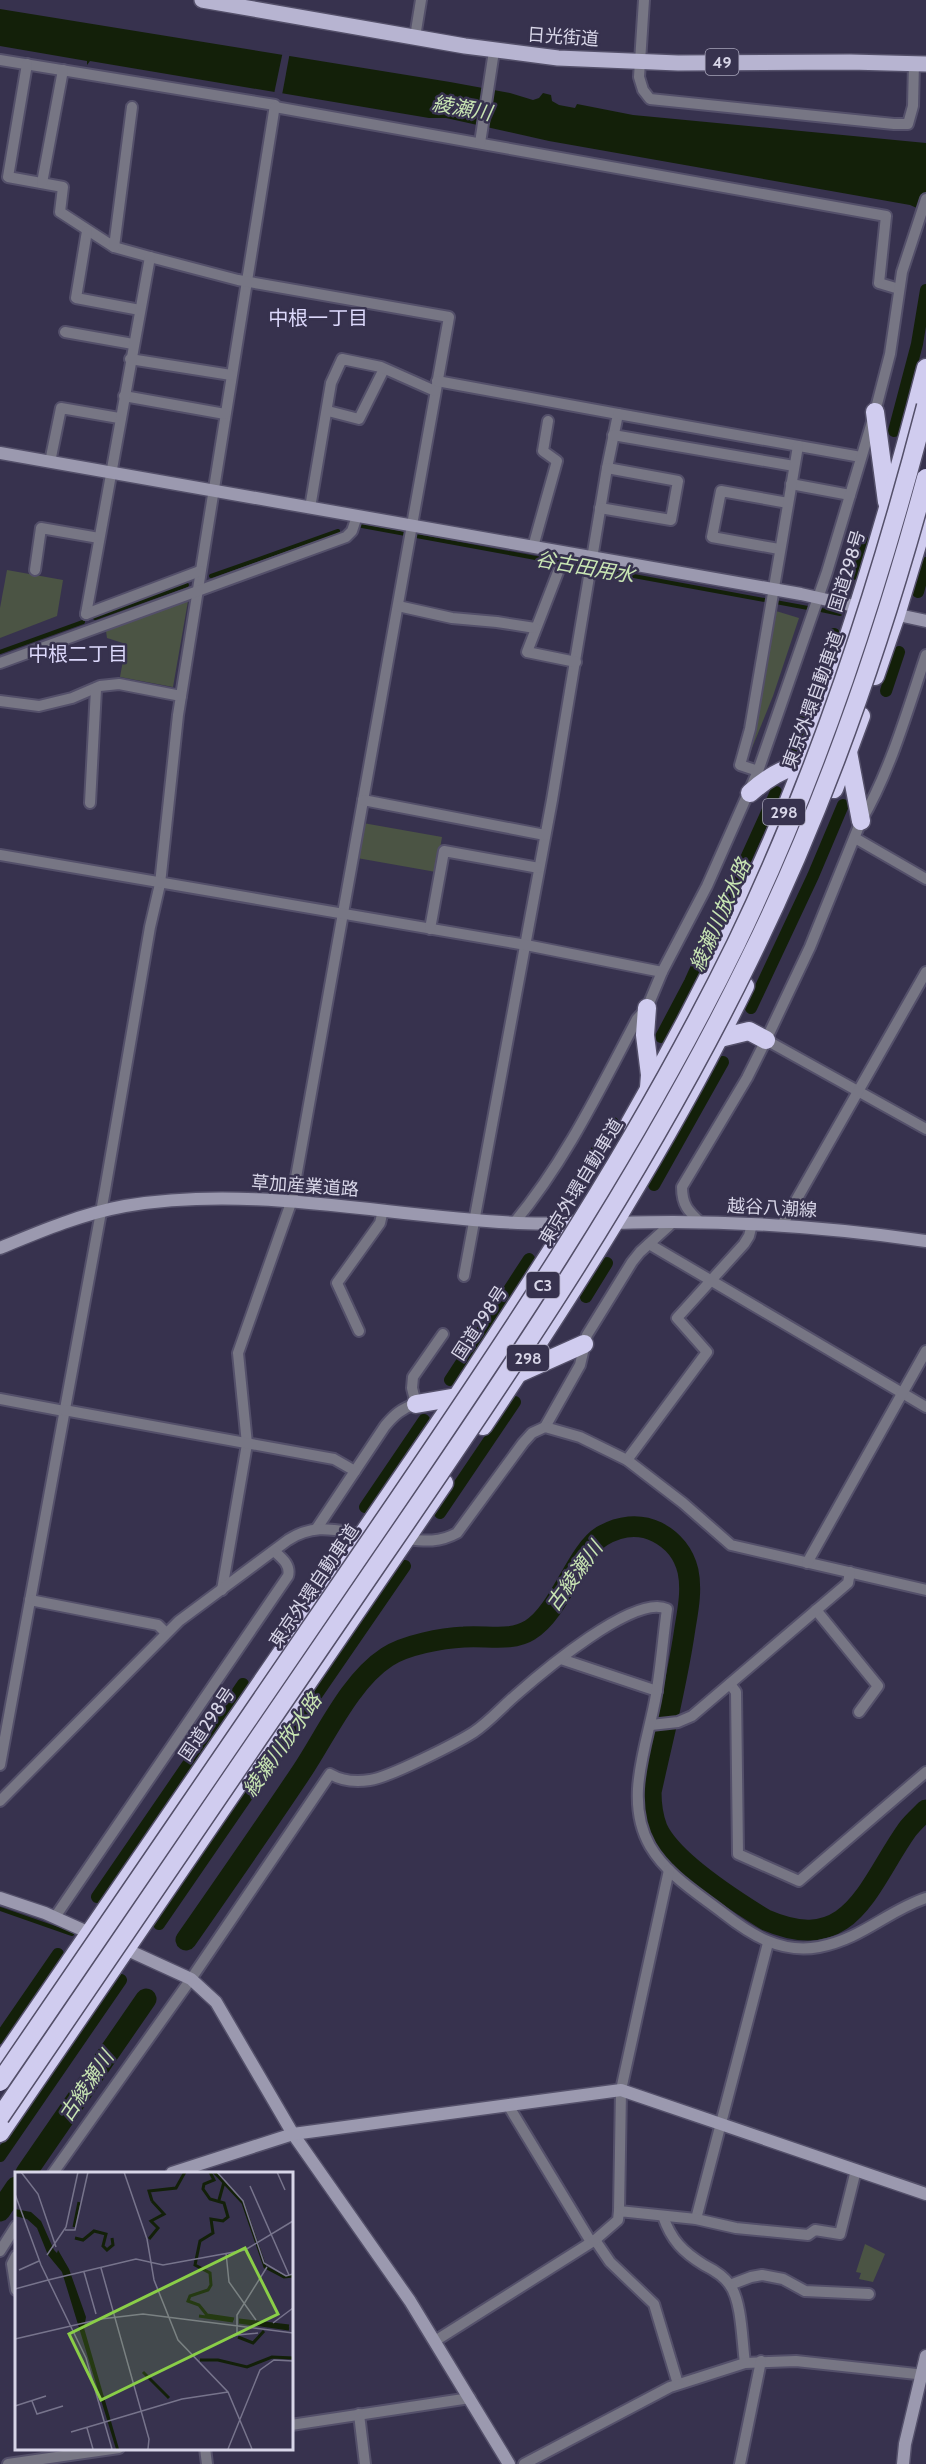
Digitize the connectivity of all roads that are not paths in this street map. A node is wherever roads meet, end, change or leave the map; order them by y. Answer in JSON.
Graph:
{"nodes":[{"id":1,"x":202,"y":0,"type":"edge"},
{"id":2,"x":421,"y":0,"type":"edge"},
{"id":3,"x":644,"y":0,"type":"edge"},
{"id":4,"x":415,"y":37,"type":"junction"},
{"id":5,"x":494,"y":51,"type":"junction"},
{"id":6,"x":0,"y":60,"type":"edge"},
{"id":7,"x":640,"y":62,"type":"junction"},
{"id":8,"x":920,"y":63,"type":"edge"},
{"id":9,"x":27,"y":64,"type":"junction"},
{"id":10,"x":63,"y":70,"type":"junction"},
{"id":11,"x":132,"y":107,"type":"dead end"},
{"id":12,"x":275,"y":107,"type":"junction"},
{"id":13,"x":480,"y":143,"type":"junction"},
{"id":14,"x":42,"y":183,"type":"junction"},
{"id":15,"x":926,"y":200,"type":"edge"},
{"id":16,"x":87,"y":231,"type":"junction"},
{"id":17,"x":114,"y":247,"type":"junction"},
{"id":18,"x":150,"y":257,"type":"junction"},
{"id":19,"x":247,"y":282,"type":"junction"},
{"id":20,"x":899,"y":289,"type":"junction"},
{"id":21,"x":140,"y":310,"type":"junction"},
{"id":22,"x":64,"y":332,"type":"dead end"},
{"id":23,"x":133,"y":344,"type":"junction"},
{"id":24,"x":130,"y":359,"type":"junction"},
{"id":25,"x":926,"y":368,"type":"edge"},
{"id":26,"x":384,"y":369,"type":"junction"},
{"id":27,"x":231,"y":375,"type":"junction"},
{"id":28,"x":436,"y":386,"type":"junction"},
{"id":29,"x":124,"y":396,"type":"junction"},
{"id":30,"x":926,"y":406,"type":"edge"},
{"id":31,"x":328,"y":411,"type":"junction"},
{"id":32,"x":875,"y":412,"type":"junction"},
{"id":33,"x":225,"y":414,"type":"junction"},
{"id":34,"x":618,"y":414,"type":"junction"},
{"id":35,"x":119,"y":418,"type":"junction"},
{"id":36,"x":548,"y":421,"type":"dead end"},
{"id":37,"x":613,"y":435,"type":"junction"},
{"id":38,"x":798,"y":446,"type":"junction"},
{"id":39,"x":0,"y":453,"type":"edge"},
{"id":40,"x":861,"y":457,"type":"junction"},
{"id":41,"x":50,"y":462,"type":"junction"},
{"id":42,"x":794,"y":465,"type":"junction"},
{"id":43,"x":607,"y":468,"type":"junction"},
{"id":44,"x":110,"y":473,"type":"junction"},
{"id":45,"x":926,"y":478,"type":"edge"},
{"id":46,"x":791,"y":484,"type":"junction"},
{"id":47,"x":213,"y":491,"type":"junction"},
{"id":48,"x":850,"y":495,"type":"junction"},
{"id":49,"x":788,"y":503,"type":"junction"},
{"id":50,"x":310,"y":508,"type":"junction"},
{"id":51,"x":600,"y":508,"type":"junction"},
{"id":52,"x":888,"y":509,"type":"junction"},
{"id":53,"x":926,"y":515,"type":"edge"},
{"id":54,"x":357,"y":516,"type":"junction"},
{"id":55,"x":412,"y":526,"type":"junction"},
{"id":56,"x":99,"y":538,"type":"junction"},
{"id":57,"x":533,"y":547,"type":"junction"},
{"id":58,"x":779,"y":549,"type":"junction"},
{"id":59,"x":591,"y":558,"type":"junction"},
{"id":60,"x":35,"y":570,"type":"dead end"},
{"id":61,"x":200,"y":571,"type":"junction"},
{"id":62,"x":558,"y":572,"type":"dead end"},
{"id":63,"x":773,"y":589,"type":"junction"},
{"id":64,"x":197,"y":592,"type":"junction"},
{"id":65,"x":818,"y":599,"type":"junction"},
{"id":66,"x":398,"y":606,"type":"junction"},
{"id":67,"x":858,"y":607,"type":"junction"},
{"id":68,"x":896,"y":615,"type":"junction"},
{"id":69,"x":926,"y":621,"type":"edge"},
{"id":70,"x":536,"y":628,"type":"junction"},
{"id":71,"x":926,"y":655,"type":"edge"},
{"id":72,"x":576,"y":662,"type":"junction"},
{"id":73,"x":0,"y":663,"type":"edge"},
{"id":74,"x":96,"y":688,"type":"junction"},
{"id":75,"x":181,"y":696,"type":"junction"},
{"id":76,"x":0,"y":701,"type":"edge"},
{"id":77,"x":848,"y":752,"type":"junction"},
{"id":78,"x":804,"y":763,"type":"junction"},
{"id":79,"x":758,"y":771,"type":"junction"},
{"id":80,"x":750,"y":793,"type":"junction"},
{"id":81,"x":363,"y":800,"type":"junction"},
{"id":82,"x":90,"y":803,"type":"dead end"},
{"id":83,"x":858,"y":830,"type":"junction"},
{"id":84,"x":545,"y":835,"type":"junction"},
{"id":85,"x":0,"y":855,"type":"edge"},
{"id":86,"x":539,"y":868,"type":"junction"},
{"id":87,"x":926,"y":879,"type":"edge"},
{"id":88,"x":160,"y":884,"type":"junction"},
{"id":89,"x":343,"y":914,"type":"junction"},
{"id":90,"x":430,"y":929,"type":"junction"},
{"id":91,"x":526,"y":945,"type":"junction"},
{"id":92,"x":663,"y":972,"type":"junction"},
{"id":93,"x":926,"y":972,"type":"edge"},
{"id":94,"x":647,"y":1008,"type":"junction"},
{"id":95,"x":720,"y":1038,"type":"junction"},
{"id":96,"x":766,"y":1040,"type":"junction"},
{"id":97,"x":649,"y":1090,"type":"junction"},
{"id":98,"x":858,"y":1091,"type":"junction"},
{"id":99,"x":926,"y":1129,"type":"edge"},
{"id":100,"x":292,"y":1200,"type":"junction"},
{"id":101,"x":383,"y":1210,"type":"junction"},
{"id":102,"x":101,"y":1211,"type":"junction"},
{"id":103,"x":474,"y":1220,"type":"junction"},
{"id":104,"x":673,"y":1222,"type":"junction"},
{"id":105,"x":514,"y":1223,"type":"junction"},
{"id":106,"x":701,"y":1223,"type":"junction"},
{"id":107,"x":615,"y":1224,"type":"junction"},
{"id":108,"x":752,"y":1224,"type":"junction"},
{"id":109,"x":569,"y":1225,"type":"junction"},
{"id":110,"x":782,"y":1225,"type":"junction"},
{"id":111,"x":926,"y":1241,"type":"edge"},
{"id":112,"x":649,"y":1244,"type":"junction"},
{"id":113,"x":0,"y":1248,"type":"edge"},
{"id":114,"x":464,"y":1276,"type":"dead end"},
{"id":115,"x":712,"y":1281,"type":"junction"},
{"id":116,"x":358,"y":1330,"type":"dead end"},
{"id":117,"x":443,"y":1334,"type":"dead end"},
{"id":118,"x":584,"y":1344,"type":"junction"},
{"id":119,"x":926,"y":1351,"type":"edge"},
{"id":120,"x":517,"y":1374,"type":"junction"},
{"id":121,"x":902,"y":1394,"type":"junction"},
{"id":122,"x":457,"y":1397,"type":"junction"},
{"id":123,"x":0,"y":1399,"type":"edge"},
{"id":124,"x":416,"y":1404,"type":"junction"},
{"id":125,"x":926,"y":1407,"type":"edge"},
{"id":126,"x":64,"y":1411,"type":"junction"},
{"id":127,"x":545,"y":1427,"type":"junction"},
{"id":128,"x":247,"y":1444,"type":"junction"},
{"id":129,"x":627,"y":1461,"type":"junction"},
{"id":130,"x":355,"y":1471,"type":"junction"},
{"id":131,"x":317,"y":1528,"type":"junction"},
{"id":132,"x":363,"y":1534,"type":"junction"},
{"id":133,"x":406,"y":1539,"type":"junction"},
{"id":134,"x":274,"y":1551,"type":"junction"},
{"id":135,"x":807,"y":1563,"type":"junction"},
{"id":136,"x":850,"y":1572,"type":"junction"},
{"id":137,"x":222,"y":1590,"type":"junction"},
{"id":138,"x":926,"y":1590,"type":"edge"},
{"id":139,"x":30,"y":1600,"type":"junction"},
{"id":140,"x":816,"y":1610,"type":"junction"},
{"id":141,"x":166,"y":1633,"type":"junction"},
{"id":142,"x":561,"y":1659,"type":"junction"},
{"id":143,"x":730,"y":1684,"type":"junction"},
{"id":144,"x":657,"y":1691,"type":"junction"},
{"id":145,"x":858,"y":1712,"type":"dead end"},
{"id":146,"x":654,"y":1725,"type":"junction"},
{"id":147,"x":0,"y":1765,"type":"edge"},
{"id":148,"x":926,"y":1772,"type":"edge"},
{"id":149,"x":0,"y":1802,"type":"edge"},
{"id":150,"x":669,"y":1870,"type":"junction"},
{"id":151,"x":0,"y":1898,"type":"edge"},
{"id":152,"x":926,"y":1898,"type":"edge"},
{"id":153,"x":55,"y":1917,"type":"junction"},
{"id":154,"x":90,"y":1933,"type":"junction"},
{"id":155,"x":768,"y":1942,"type":"junction"},
{"id":156,"x":126,"y":1949,"type":"junction"},
{"id":157,"x":191,"y":1979,"type":"junction"},
{"id":158,"x":0,"y":2064,"type":"edge"},
{"id":159,"x":0,"y":2082,"type":"edge"},
{"id":160,"x":621,"y":2090,"type":"junction"},
{"id":161,"x":508,"y":2105,"type":"junction"},
{"id":162,"x":0,"y":2117,"type":"edge"},
{"id":163,"x":720,"y":2122,"type":"junction"},
{"id":164,"x":0,"y":2133,"type":"edge"},
{"id":165,"x":293,"y":2134,"type":"junction"},
{"id":166,"x":856,"y":2170,"type":"junction"},
{"id":167,"x":54,"y":2172,"type":"edge"},
{"id":168,"x":175,"y":2172,"type":"edge"},
{"id":169,"x":926,"y":2194,"type":"edge"},
{"id":170,"x":619,"y":2211,"type":"junction"},
{"id":171,"x":663,"y":2216,"type":"junction"},
{"id":172,"x":696,"y":2219,"type":"junction"},
{"id":173,"x":15,"y":2228,"type":"edge"},
{"id":174,"x":593,"y":2241,"type":"junction"},
{"id":175,"x":3,"y":2247,"type":"edge"},
{"id":176,"x":15,"y":2258,"type":"edge"},
{"id":177,"x":15,"y":2284,"type":"edge"},
{"id":178,"x":730,"y":2285,"type":"junction"},
{"id":179,"x":864,"y":2292,"type":"dead end"},
{"id":180,"x":435,"y":2341,"type":"junction"},
{"id":181,"x":926,"y":2356,"type":"edge"},
{"id":182,"x":761,"y":2361,"type":"junction"},
{"id":183,"x":745,"y":2363,"type":"junction"},
{"id":184,"x":923,"y":2374,"type":"edge"},
{"id":185,"x":678,"y":2384,"type":"junction"},
{"id":186,"x":470,"y":2398,"type":"junction"},
{"id":187,"x":359,"y":2414,"type":"junction"},
{"id":188,"x":292,"y":2425,"type":"edge"},
{"id":189,"x":102,"y":2449,"type":"edge"},
{"id":190,"x":205,"y":2449,"type":"edge"},
{"id":191,"x":86,"y":2450,"type":"edge"},
{"id":192,"x":43,"y":2457,"type":"edge"},
{"id":193,"x":8,"y":2464,"type":"edge"},
{"id":194,"x":207,"y":2464,"type":"edge"},
{"id":195,"x":365,"y":2464,"type":"edge"},
{"id":196,"x":509,"y":2464,"type":"edge"},
{"id":197,"x":524,"y":2464,"type":"edge"},
{"id":198,"x":740,"y":2464,"type":"edge"},
{"id":199,"x":903,"y":2464,"type":"edge"}],
"edges":[{"from":1,"to":4,"type":"main road","name":"日光街道","number":"49"},
{"from":2,"to":4,"type":"street"},
{"from":3,"to":7,"type":"street"},
{"from":4,"to":5,"type":"main road","name":"日光街道","number":"49"},
{"from":5,"to":7,"type":"main road","name":"日光街道","number":"49"},
{"from":5,"to":13,"type":"street"},
{"from":6,"to":9,"type":"street"},
{"from":7,"to":8,"type":"main road","name":"日光街道","number":"49"},
{"from":7,"to":8,"type":"street"},
{"from":9,"to":10,"type":"street"},
{"from":9,"to":14,"type":"street"},
{"from":10,"to":12,"type":"street"},
{"from":10,"to":14,"type":"street"},
{"from":11,"to":17,"type":"street"},
{"from":12,"to":13,"type":"street"},
{"from":12,"to":19,"type":"street"},
{"from":13,"to":20,"type":"street"},
{"from":14,"to":16,"type":"street"},
{"from":15,"to":20,"type":"street"},
{"from":16,"to":17,"type":"street"},
{"from":16,"to":21,"type":"street"},
{"from":17,"to":18,"type":"street"},
{"from":18,"to":19,"type":"street"},
{"from":18,"to":21,"type":"street"},
{"from":19,"to":27,"type":"street"},
{"from":19,"to":28,"type":"street"},
{"from":20,"to":32,"type":"street"},
{"from":21,"to":23,"type":"street"},
{"from":22,"to":23,"type":"street"},
{"from":23,"to":24,"type":"street"},
{"from":24,"to":27,"type":"street"},
{"from":24,"to":29,"type":"street"},
{"from":25,"to":52,"type":"highway","name":"国道298号","number":"298"},
{"from":26,"to":28,"type":"street"},
{"from":26,"to":31,"type":"street"},
{"from":26,"to":31,"type":"street"},
{"from":27,"to":33,"type":"street"},
{"from":28,"to":34,"type":"street"},
{"from":28,"to":55,"type":"street"},
{"from":29,"to":33,"type":"street"},
{"from":29,"to":35,"type":"street"},
{"from":30,"to":159,"type":"highway","name":"東京外環自動車道","number":"C3","bridge":true},
{"from":31,"to":50,"type":"street"},
{"from":32,"to":40,"type":"street"},
{"from":32,"to":52,"type":"highway"},
{"from":33,"to":47,"type":"street"},
{"from":34,"to":37,"type":"street"},
{"from":34,"to":38,"type":"street"},
{"from":35,"to":41,"type":"street"},
{"from":35,"to":44,"type":"street"},
{"from":36,"to":57,"type":"street"},
{"from":37,"to":42,"type":"street"},
{"from":37,"to":43,"type":"street"},
{"from":38,"to":40,"type":"street"},
{"from":38,"to":42,"type":"street"},
{"from":39,"to":41,"type":"street"},
{"from":40,"to":48,"type":"street"},
{"from":41,"to":44,"type":"street"},
{"from":42,"to":46,"type":"street"},
{"from":43,"to":51,"type":"street"},
{"from":43,"to":51,"type":"street"},
{"from":44,"to":47,"type":"street"},
{"from":44,"to":56,"type":"street"},
{"from":45,"to":162,"type":"highway","number":"C3","bridge":true},
{"from":46,"to":48,"type":"street"},
{"from":46,"to":49,"type":"street"},
{"from":47,"to":50,"type":"street"},
{"from":47,"to":61,"type":"street"},
{"from":48,"to":65,"type":"street"},
{"from":49,"to":58,"type":"street"},
{"from":49,"to":58,"type":"street"},
{"from":50,"to":54,"type":"street"},
{"from":51,"to":59,"type":"street"},
{"from":52,"to":67,"type":"highway","name":"国道298号","number":"298"},
{"from":53,"to":68,"type":"highway","number":"298"},
{"from":54,"to":55,"type":"street"},
{"from":54,"to":64,"type":"street"},
{"from":55,"to":57,"type":"street"},
{"from":55,"to":66,"type":"street"},
{"from":56,"to":60,"type":"street"},
{"from":56,"to":61,"type":"street"},
{"from":57,"to":59,"type":"street"},
{"from":58,"to":63,"type":"street"},
{"from":59,"to":63,"type":"street"},
{"from":59,"to":72,"type":"street"},
{"from":61,"to":64,"type":"street"},
{"from":62,"to":70,"type":"street"},
{"from":63,"to":65,"type":"street"},
{"from":63,"to":79,"type":"street"},
{"from":64,"to":73,"type":"street"},
{"from":64,"to":75,"type":"street"},
{"from":65,"to":67,"type":"street"},
{"from":65,"to":79,"type":"street"},
{"from":66,"to":70,"type":"street"},
{"from":66,"to":81,"type":"street"},
{"from":67,"to":68,"type":"street"},
{"from":67,"to":78,"type":"highway","name":"国道298号","number":"298"},
{"from":68,"to":69,"type":"street"},
{"from":68,"to":77,"type":"highway","number":"298"},
{"from":70,"to":72,"type":"street"},
{"from":71,"to":83,"type":"street"},
{"from":72,"to":84,"type":"street"},
{"from":74,"to":75,"type":"street"},
{"from":74,"to":76,"type":"street"},
{"from":74,"to":82,"type":"street"},
{"from":75,"to":88,"type":"street"},
{"from":77,"to":83,"type":"highway"},
{"from":77,"to":95,"type":"highway","number":"298"},
{"from":78,"to":80,"type":"highway"},
{"from":78,"to":97,"type":"highway","name":"国道298号","number":"298"},
{"from":79,"to":80,"type":"street"},
{"from":80,"to":92,"type":"street"},
{"from":81,"to":84,"type":"street"},
{"from":81,"to":89,"type":"street"},
{"from":83,"to":87,"type":"street"},
{"from":83,"to":96,"type":"street"},
{"from":84,"to":86,"type":"street"},
{"from":85,"to":88,"type":"street"},
{"from":86,"to":90,"type":"street"},
{"from":86,"to":91,"type":"street"},
{"from":88,"to":89,"type":"street"},
{"from":88,"to":102,"type":"street"},
{"from":89,"to":90,"type":"street"},
{"from":89,"to":100,"type":"street"},
{"from":90,"to":91,"type":"street"},
{"from":91,"to":92,"type":"street"},
{"from":91,"to":103,"type":"street"},
{"from":92,"to":94,"type":"street"},
{"from":93,"to":98,"type":"street"},
{"from":94,"to":97,"type":"highway"},
{"from":94,"to":105,"type":"street"},
{"from":95,"to":96,"type":"highway"},
{"from":95,"to":107,"type":"highway","number":"298"},
{"from":96,"to":98,"type":"street"},
{"from":96,"to":106,"type":"street"},
{"from":97,"to":109,"type":"highway","name":"国道298号","number":"298"},
{"from":98,"to":99,"type":"street"},
{"from":98,"to":110,"type":"street"},
{"from":100,"to":101,"type":"street","name":"草加産業道路"},
{"from":100,"to":102,"type":"street","name":"草加産業道路"},
{"from":100,"to":128,"type":"street"},
{"from":101,"to":103,"type":"street","name":"草加産業道路"},
{"from":101,"to":116,"type":"street"},
{"from":102,"to":113,"type":"street","name":"草加産業道路"},
{"from":102,"to":126,"type":"street"},
{"from":103,"to":105,"type":"street","name":"草加産業道路"},
{"from":103,"to":114,"type":"street"},
{"from":104,"to":106,"type":"street","name":"越谷八潮線"},
{"from":104,"to":107,"type":"street","name":"越谷八潮線"},
{"from":104,"to":112,"type":"street"},
{"from":105,"to":109,"type":"street","name":"草加産業道路"},
{"from":106,"to":108,"type":"street","name":"越谷八潮線"},
{"from":107,"to":109,"type":"street","name":"草加産業道路"},
{"from":107,"to":120,"type":"highway","number":"298"},
{"from":108,"to":110,"type":"street","name":"越谷八潮線"},
{"from":108,"to":115,"type":"street"},
{"from":109,"to":122,"type":"highway","name":"国道298号","number":"298"},
{"from":110,"to":111,"type":"street","name":"越谷八潮線"},
{"from":112,"to":115,"type":"street"},
{"from":112,"to":118,"type":"street"},
{"from":115,"to":121,"type":"street"},
{"from":115,"to":129,"type":"street"},
{"from":117,"to":124,"type":"street"},
{"from":118,"to":120,"type":"highway"},
{"from":118,"to":127,"type":"street"},
{"from":119,"to":121,"type":"street"},
{"from":120,"to":133,"type":"highway","number":"298"},
{"from":121,"to":125,"type":"street"},
{"from":121,"to":135,"type":"street"},
{"from":122,"to":124,"type":"highway"},
{"from":122,"to":132,"type":"highway","name":"国道298号","number":"298"},
{"from":123,"to":126,"type":"street"},
{"from":124,"to":130,"type":"street"},
{"from":126,"to":128,"type":"street"},
{"from":126,"to":139,"type":"street"},
{"from":127,"to":129,"type":"street"},
{"from":127,"to":133,"type":"street"},
{"from":128,"to":130,"type":"street"},
{"from":128,"to":137,"type":"street"},
{"from":129,"to":135,"type":"street"},
{"from":130,"to":131,"type":"street"},
{"from":131,"to":132,"type":"street"},
{"from":131,"to":134,"type":"street"},
{"from":132,"to":133,"type":"street"},
{"from":132,"to":154,"type":"highway","name":"国道298号","number":"298"},
{"from":133,"to":156,"type":"highway","number":"298"},
{"from":134,"to":137,"type":"street"},
{"from":134,"to":153,"type":"street"},
{"from":135,"to":136,"type":"street"},
{"from":136,"to":138,"type":"street"},
{"from":136,"to":140,"type":"street"},
{"from":137,"to":141,"type":"street"},
{"from":139,"to":141,"type":"street"},
{"from":139,"to":147,"type":"street"},
{"from":140,"to":143,"type":"street"},
{"from":140,"to":145,"type":"street"},
{"from":141,"to":149,"type":"street"},
{"from":142,"to":144,"type":"street"},
{"from":142,"to":144,"type":"street"},
{"from":142,"to":157,"type":"street"},
{"from":143,"to":146,"type":"street"},
{"from":143,"to":148,"type":"street"},
{"from":144,"to":146,"type":"street"},
{"from":146,"to":150,"type":"street"},
{"from":150,"to":155,"type":"street"},
{"from":150,"to":160,"type":"street"},
{"from":151,"to":153,"type":"street"},
{"from":152,"to":155,"type":"street"},
{"from":153,"to":154,"type":"street"},
{"from":154,"to":156,"type":"street"},
{"from":154,"to":158,"type":"highway","name":"国道298号","number":"298"},
{"from":155,"to":163,"type":"street"},
{"from":156,"to":157,"type":"street"},
{"from":156,"to":164,"type":"highway","number":"298"},
{"from":157,"to":165,"type":"street"},
{"from":157,"to":167,"type":"street"},
{"from":160,"to":161,"type":"street"},
{"from":160,"to":163,"type":"street"},
{"from":160,"to":170,"type":"street"},
{"from":161,"to":165,"type":"street"},
{"from":161,"to":174,"type":"street"},
{"from":163,"to":166,"type":"street"},
{"from":163,"to":172,"type":"street"},
{"from":165,"to":168,"type":"street"},
{"from":165,"to":180,"type":"street"},
{"from":166,"to":169,"type":"street"},
{"from":166,"to":172,"type":"street"},
{"from":170,"to":171,"type":"street"},
{"from":170,"to":174,"type":"street"},
{"from":171,"to":172,"type":"street"},
{"from":171,"to":178,"type":"street"},
{"from":173,"to":175,"type":"street"},
{"from":174,"to":180,"type":"street"},
{"from":174,"to":185,"type":"street"},
{"from":176,"to":177,"type":"street"},
{"from":178,"to":179,"type":"street"},
{"from":178,"to":183,"type":"street"},
{"from":180,"to":186,"type":"street"},
{"from":181,"to":184,"type":"street"},
{"from":182,"to":183,"type":"street"},
{"from":182,"to":184,"type":"street"},
{"from":182,"to":198,"type":"street"},
{"from":183,"to":185,"type":"street"},
{"from":184,"to":199,"type":"street"},
{"from":185,"to":197,"type":"street"},
{"from":186,"to":187,"type":"street"},
{"from":186,"to":196,"type":"street"},
{"from":187,"to":188,"type":"street"},
{"from":187,"to":195,"type":"street"},
{"from":189,"to":191,"type":"street"},
{"from":190,"to":194,"type":"street"},
{"from":191,"to":192,"type":"street"},
{"from":192,"to":193,"type":"street"}]}
